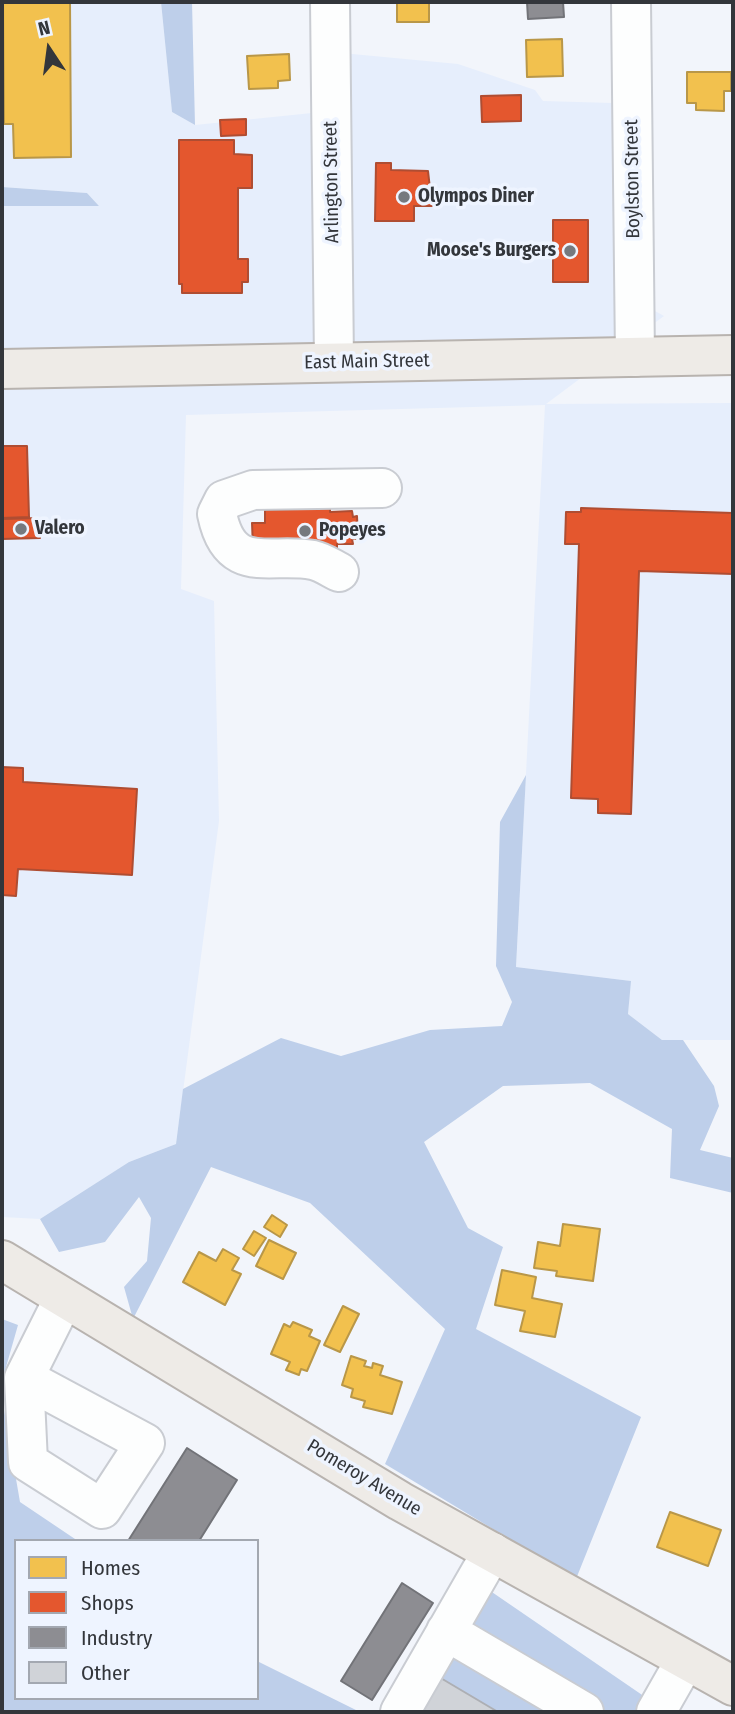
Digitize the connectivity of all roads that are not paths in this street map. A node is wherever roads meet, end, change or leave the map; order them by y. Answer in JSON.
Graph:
{"nodes":[{"id":1,"x":330,"y":2,"type":"edge"},
{"id":2,"x":631,"y":2,"type":"edge"},
{"id":3,"x":733,"y":355,"type":"edge"},
{"id":4,"x":635,"y":357,"type":"junction"},
{"id":5,"x":334,"y":362,"type":"junction"},
{"id":6,"x":2,"y":369,"type":"edge"},
{"id":7,"x":382,"y":488,"type":"dead end"},
{"id":8,"x":339,"y":572,"type":"dead end"},
{"id":9,"x":2,"y":1259,"type":"edge"},
{"id":10,"x":64,"y":1298,"type":"junction"},
{"id":11,"x":24,"y":1378,"type":"dead end"},
{"id":12,"x":492,"y":1552,"type":"junction"},
{"id":13,"x":446,"y":1631,"type":"junction"},
{"id":14,"x":685,"y":1661,"type":"junction"},
{"id":15,"x":733,"y":1686,"type":"edge"},
{"id":16,"x":400,"y":1712,"type":"edge"},
{"id":17,"x":583,"y":1712,"type":"edge"},
{"id":18,"x":656,"y":1712,"type":"edge"}],
"edges":[{"from":1,"to":5,"type":"street","name":"Arlington Street"},
{"from":2,"to":4,"type":"street","name":"Boylston Street"},
{"from":3,"to":4,"type":"main road","name":"East Main Street"},
{"from":4,"to":5,"type":"main road","name":"East Main Street"},
{"from":5,"to":6,"type":"main road","name":"East Main Street"},
{"from":7,"to":8,"type":"street"},
{"from":9,"to":10,"type":"main road","name":"Pomeroy Avenue"},
{"from":10,"to":11,"type":"street"},
{"from":10,"to":12,"type":"main road","name":"Pomeroy Avenue"},
{"from":12,"to":13,"type":"street"},
{"from":12,"to":14,"type":"main road","name":"Pomeroy Avenue"},
{"from":13,"to":16,"type":"street"},
{"from":13,"to":17,"type":"street"},
{"from":14,"to":15,"type":"main road","name":"Pomeroy Avenue"},
{"from":14,"to":18,"type":"street"}]}
